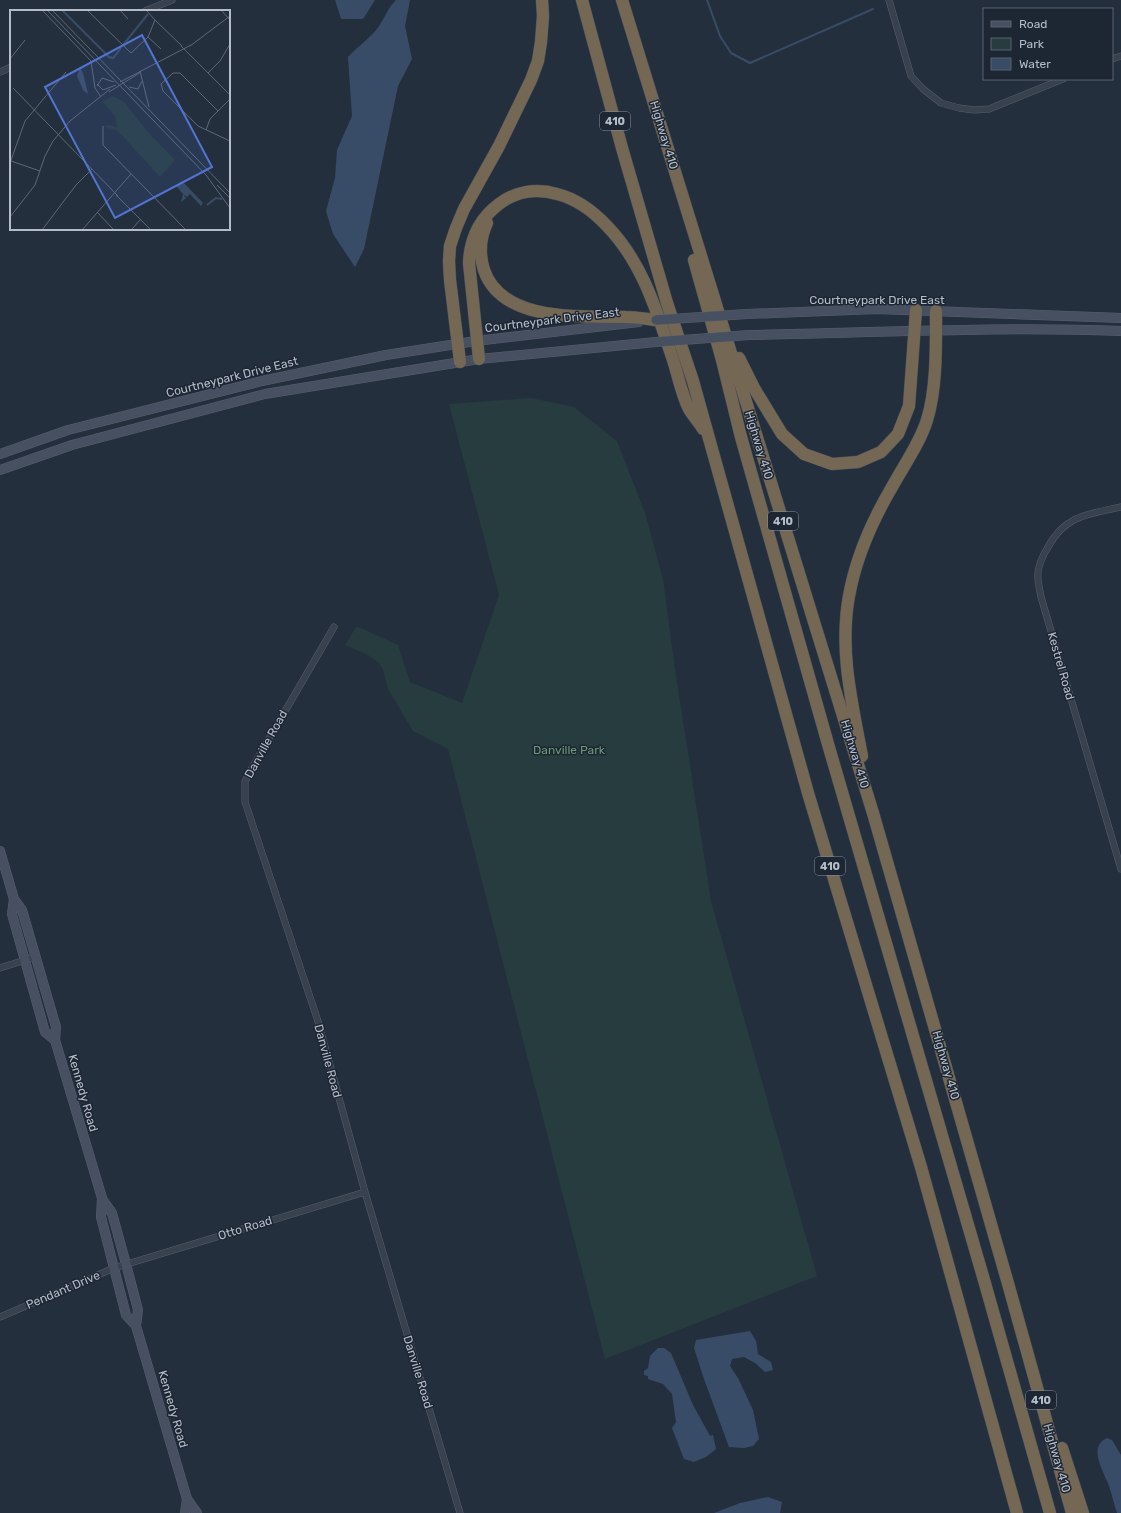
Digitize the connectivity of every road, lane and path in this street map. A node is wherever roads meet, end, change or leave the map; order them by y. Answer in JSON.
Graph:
{"nodes":[{"id":1,"x":172,"y":0,"type":"edge"},
{"id":2,"x":542,"y":0,"type":"edge"},
{"id":3,"x":582,"y":0,"type":"edge"},
{"id":4,"x":622,"y":0,"type":"edge"},
{"id":5,"x":889,"y":0,"type":"edge"},
{"id":6,"x":147,"y":10,"type":"edge"},
{"id":7,"x":10,"y":67,"type":"edge"},
{"id":8,"x":0,"y":72,"type":"edge"},
{"id":9,"x":1060,"y":80,"type":"edge"},
{"id":10,"x":502,"y":202,"type":"junction"},
{"id":11,"x":693,"y":229,"type":"junction"},
{"id":12,"x":916,"y":310,"type":"junction"},
{"id":13,"x":936,"y":311,"type":"junction"},
{"id":14,"x":1121,"y":318,"type":"edge"},
{"id":15,"x":656,"y":320,"type":"junction"},
{"id":16,"x":915,"y":330,"type":"junction"},
{"id":17,"x":936,"y":331,"type":"junction"},
{"id":18,"x":1121,"y":331,"type":"edge"},
{"id":19,"x":476,"y":340,"type":"junction"},
{"id":20,"x":458,"y":343,"type":"junction"},
{"id":21,"x":479,"y":359,"type":"junction"},
{"id":22,"x":460,"y":362,"type":"junction"},
{"id":23,"x":708,"y":434,"type":"junction"},
{"id":24,"x":0,"y":454,"type":"edge"},
{"id":25,"x":0,"y":470,"type":"edge"},
{"id":26,"x":1121,"y":507,"type":"edge"},
{"id":27,"x":334,"y":627,"type":"dead end"},
{"id":28,"x":873,"y":813,"type":"junction"},
{"id":29,"x":0,"y":851,"type":"edge"},
{"id":30,"x":1121,"y":869,"type":"edge"},
{"id":31,"x":14,"y":899,"type":"junction"},
{"id":32,"x":35,"y":957,"type":"junction"},
{"id":33,"x":25,"y":960,"type":"junction"},
{"id":34,"x":0,"y":968,"type":"edge"},
{"id":35,"x":55,"y":1040,"type":"junction"},
{"id":36,"x":365,"y":1192,"type":"junction"},
{"id":37,"x":102,"y":1198,"type":"junction"},
{"id":38,"x":126,"y":1264,"type":"junction"},
{"id":39,"x":114,"y":1268,"type":"junction"},
{"id":40,"x":1009,"y":1287,"type":"junction"},
{"id":41,"x":0,"y":1317,"type":"edge"},
{"id":42,"x":136,"y":1326,"type":"junction"},
{"id":43,"x":186,"y":1499,"type":"junction"},
{"id":44,"x":184,"y":1513,"type":"edge"},
{"id":45,"x":197,"y":1513,"type":"edge"},
{"id":46,"x":460,"y":1513,"type":"edge"},
{"id":47,"x":1017,"y":1513,"type":"edge"},
{"id":48,"x":1050,"y":1513,"type":"edge"},
{"id":49,"x":1072,"y":1513,"type":"edge"},
{"id":50,"x":1084,"y":1513,"type":"edge"}],
"edges":[{"from":1,"to":6,"type":"street"},
{"from":2,"to":20,"type":"highway"},
{"from":3,"to":23,"type":"highway","number":"410"},
{"from":4,"to":11,"type":"highway","name":"Highway 410","number":"410"},
{"from":4,"to":48,"type":"highway"},
{"from":5,"to":9,"type":"street"},
{"from":7,"to":8,"type":"street"},
{"from":10,"to":15,"type":"highway"},
{"from":10,"to":19,"type":"highway"},
{"from":10,"to":23,"type":"highway"},
{"from":11,"to":16,"type":"highway"},
{"from":11,"to":28,"type":"highway","name":"Highway 410","number":"410"},
{"from":12,"to":13,"type":"main road","name":"Courtneypark Drive East"},
{"from":12,"to":15,"type":"main road","name":"Courtneypark Drive East","bridge":true},
{"from":12,"to":16,"type":"highway"},
{"from":13,"to":14,"type":"main road","name":"Courtneypark Drive East"},
{"from":13,"to":17,"type":"highway"},
{"from":15,"to":19,"type":"main road","name":"Courtneypark Drive East"},
{"from":16,"to":17,"type":"main road","name":"Courtneypark Drive East"},
{"from":16,"to":21,"type":"main road","name":"Courtneypark Drive East","bridge":true},
{"from":17,"to":18,"type":"main road","name":"Courtneypark Drive East"},
{"from":17,"to":28,"type":"highway"},
{"from":19,"to":20,"type":"main road","name":"Courtneypark Drive East"},
{"from":19,"to":21,"type":"highway"},
{"from":20,"to":22,"type":"highway"},
{"from":20,"to":24,"type":"main road","name":"Courtneypark Drive East"},
{"from":21,"to":22,"type":"main road","name":"Courtneypark Drive East"},
{"from":22,"to":25,"type":"main road","name":"Courtneypark Drive East"},
{"from":23,"to":47,"type":"highway","number":"410"},
{"from":26,"to":30,"type":"street","name":"Kestrel Road"},
{"from":27,"to":36,"type":"street","name":"Danville Road"},
{"from":28,"to":40,"type":"highway","name":"Highway 410","number":"410"},
{"from":29,"to":31,"type":"main road","name":"Kennedy Road"},
{"from":31,"to":32,"type":"main road","name":"Kennedy Road"},
{"from":31,"to":33,"type":"main road","name":"Kennedy Road"},
{"from":32,"to":33,"type":"street"},
{"from":32,"to":35,"type":"main road","name":"Kennedy Road"},
{"from":33,"to":34,"type":"street"},
{"from":33,"to":35,"type":"main road","name":"Kennedy Road"},
{"from":35,"to":37,"type":"main road","name":"Kennedy Road"},
{"from":36,"to":38,"type":"street","name":"Otto Road"},
{"from":36,"to":46,"type":"street","name":"Danville Road"},
{"from":37,"to":38,"type":"main road","name":"Kennedy Road"},
{"from":37,"to":39,"type":"main road","name":"Kennedy Road"},
{"from":38,"to":39,"type":"street","name":"Pendant Drive"},
{"from":38,"to":42,"type":"main road","name":"Kennedy Road"},
{"from":39,"to":41,"type":"street","name":"Pendant Drive"},
{"from":39,"to":42,"type":"main road","name":"Kennedy Road"},
{"from":40,"to":49,"type":"highway","name":"Highway 410","number":"410"},
{"from":40,"to":50,"type":"highway"},
{"from":42,"to":43,"type":"main road","name":"Kennedy Road"},
{"from":43,"to":44,"type":"main road","name":"Kennedy Road"},
{"from":43,"to":45,"type":"main road","name":"Kennedy Road"}]}
